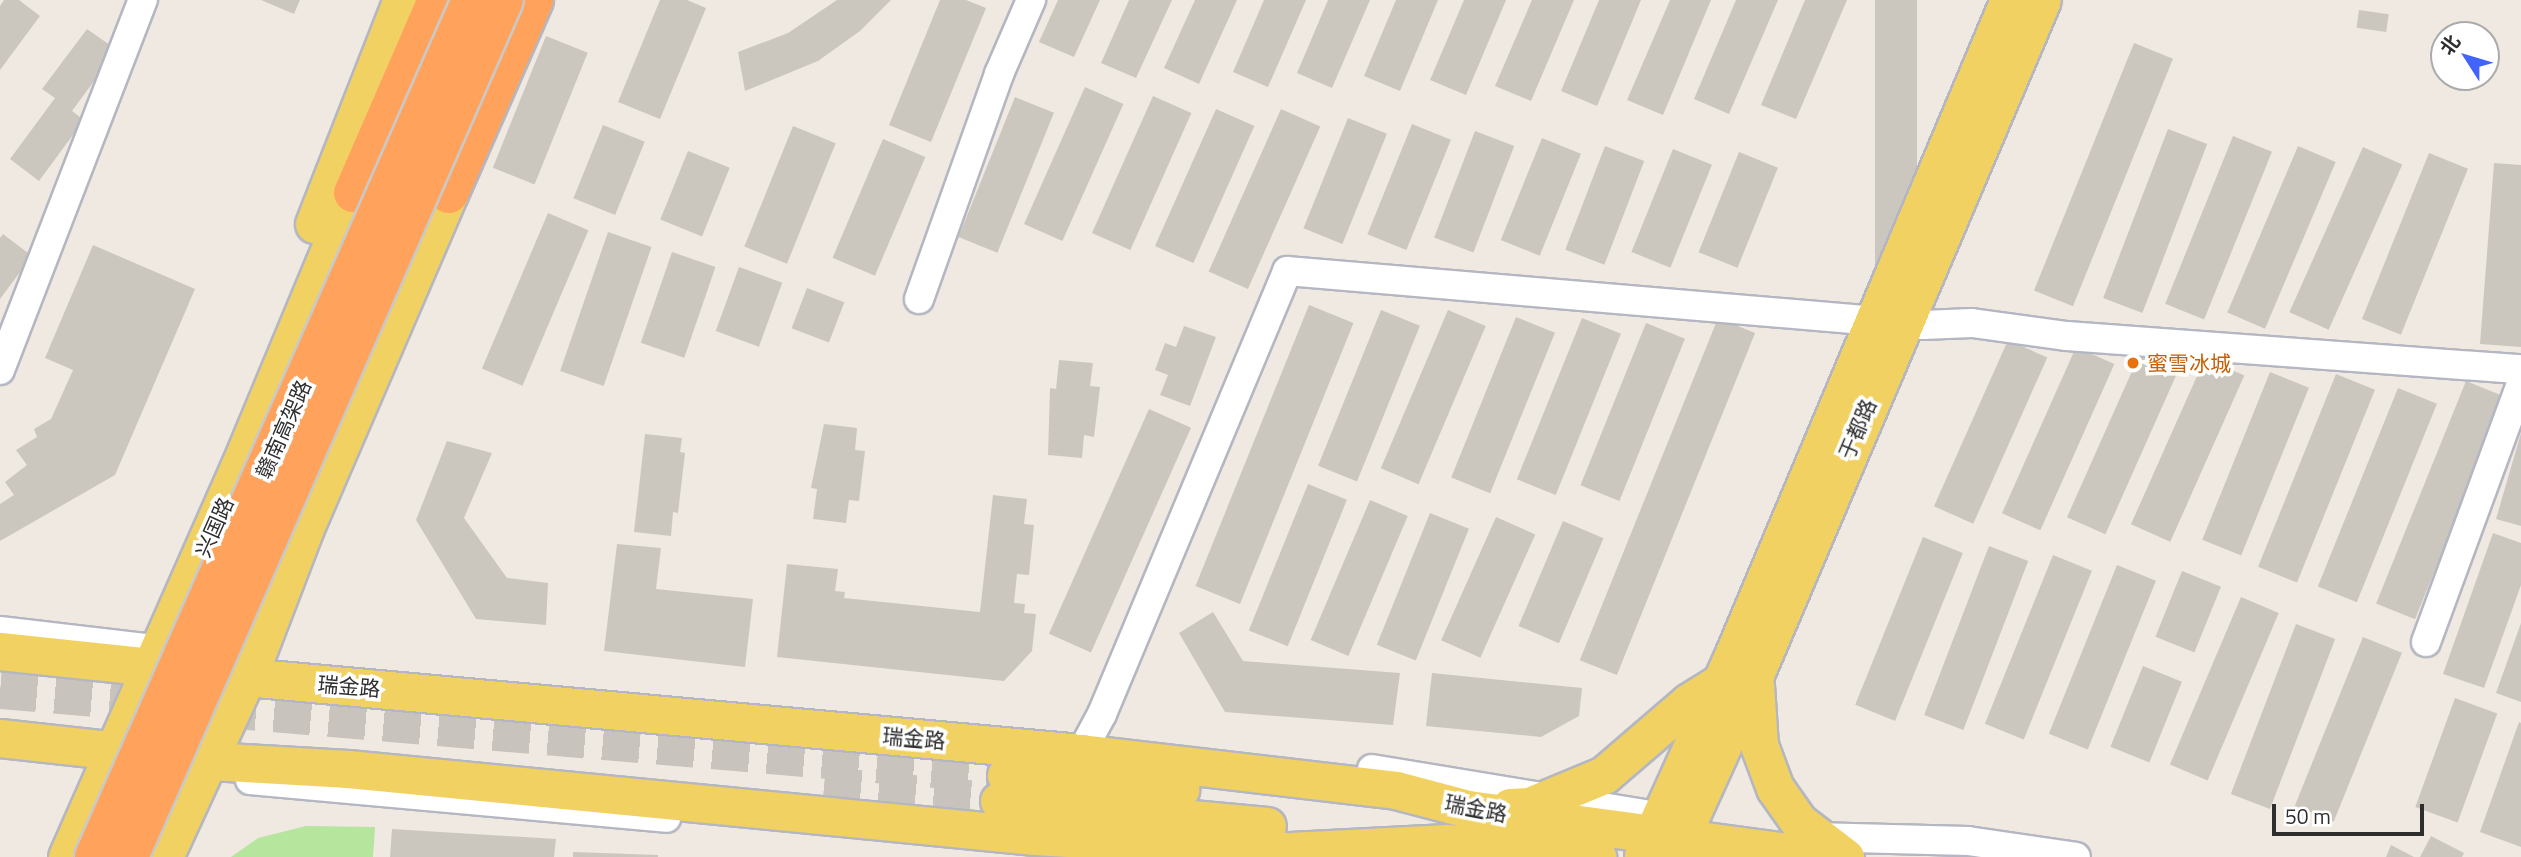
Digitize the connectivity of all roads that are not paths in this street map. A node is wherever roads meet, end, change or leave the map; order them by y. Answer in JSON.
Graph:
{"nodes":[{"id":1,"x":143,"y":0,"type":"edge"},
{"id":2,"x":402,"y":0,"type":"edge"},
{"id":3,"x":437,"y":0,"type":"edge"},
{"id":4,"x":471,"y":0,"type":"edge"},
{"id":5,"x":504,"y":0,"type":"edge"},
{"id":6,"x":521,"y":0,"type":"edge"},
{"id":7,"x":534,"y":0,"type":"edge"},
{"id":8,"x":1031,"y":0,"type":"edge"},
{"id":9,"x":2009,"y":0,"type":"edge"},
{"id":10,"x":2042,"y":0,"type":"edge"},
{"id":11,"x":353,"y":193,"type":"joint"},
{"id":12,"x":449,"y":194,"type":"joint"},
{"id":13,"x":919,"y":299,"type":"dead end"},
{"id":14,"x":1887,"y":322,"type":"junction"},
{"id":15,"x":2521,"y":369,"type":"edge"},
{"id":16,"x":0,"y":370,"type":"edge"},
{"id":17,"x":2521,"y":384,"type":"edge"},
{"id":18,"x":337,"y":454,"type":"junction"},
{"id":19,"x":213,"y":528,"type":"junction"},
{"id":20,"x":0,"y":631,"type":"edge"},
{"id":21,"x":2426,"y":642,"type":"dead end"},
{"id":22,"x":0,"y":651,"type":"edge"},
{"id":23,"x":157,"y":657,"type":"junction"},
{"id":24,"x":250,"y":669,"type":"junction"},
{"id":25,"x":1739,"y":677,"type":"junction"},
{"id":26,"x":0,"y":738,"type":"edge"},
{"id":27,"x":1084,"y":744,"type":"junction"},
{"id":28,"x":0,"y":751,"type":"edge"},
{"id":29,"x":113,"y":756,"type":"junction"},
{"id":30,"x":207,"y":768,"type":"junction"},
{"id":31,"x":1549,"y":799,"type":"junction"},
{"id":32,"x":1468,"y":808,"type":"junction"},
{"id":33,"x":1667,"y":838,"type":"edge"},
{"id":34,"x":1030,"y":848,"type":"edge"},
{"id":35,"x":1454,"y":850,"type":"edge"},
{"id":36,"x":1829,"y":851,"type":"edge"},
{"id":37,"x":67,"y":857,"type":"edge"},
{"id":38,"x":94,"y":857,"type":"edge"},
{"id":39,"x":129,"y":857,"type":"edge"},
{"id":40,"x":164,"y":857,"type":"edge"},
{"id":41,"x":1114,"y":857,"type":"edge"},
{"id":42,"x":1597,"y":857,"type":"edge"},
{"id":43,"x":2076,"y":857,"type":"edge"}],
"edges":[{"from":1,"to":16,"type":"street"},
{"from":2,"to":19,"type":"main road"},
{"from":3,"to":11,"type":"highway"},
{"from":4,"to":38,"type":"highway","name":"赣南高架路","bridge":true},
{"from":5,"to":39,"type":"highway","name":"赣南高架路","bridge":true},
{"from":6,"to":18,"type":"main road"},
{"from":7,"to":12,"type":"highway"},
{"from":8,"to":13,"type":"street"},
{"from":9,"to":14,"type":"main road","name":"于都路"},
{"from":10,"to":14,"type":"main road","name":"于都路"},
{"from":11,"to":19,"type":"main road","name":"兴国路"},
{"from":12,"to":18,"type":"main road"},
{"from":14,"to":15,"type":"street"},
{"from":14,"to":25,"type":"main road","name":"于都路"},
{"from":14,"to":27,"type":"street"},
{"from":17,"to":21,"type":"street"},
{"from":18,"to":24,"type":"main road"},
{"from":19,"to":23,"type":"main road","name":"兴国路"},
{"from":20,"to":23,"type":"street"},
{"from":22,"to":23,"type":"main road","name":"瑞金路"},
{"from":23,"to":24,"type":"main road","name":"瑞金路"},
{"from":23,"to":29,"type":"main road","name":"兴国路"},
{"from":24,"to":27,"type":"main road","name":"瑞金路"},
{"from":24,"to":30,"type":"main road"},
{"from":25,"to":31,"type":"main road"},
{"from":25,"to":33,"type":"main road","name":"于都路"},
{"from":25,"to":36,"type":"main road"},
{"from":26,"to":29,"type":"main road","name":"瑞金路"},
{"from":27,"to":31,"type":"street"},
{"from":27,"to":32,"type":"main road","name":"瑞金路"},
{"from":28,"to":29,"type":"street"},
{"from":29,"to":30,"type":"main road","name":"瑞金路"},
{"from":29,"to":37,"type":"main road","name":"兴国路"},
{"from":30,"to":34,"type":"main road","name":"瑞金路"},
{"from":30,"to":40,"type":"main road"},
{"from":31,"to":32,"type":"main road"},
{"from":31,"to":33,"type":"street"},
{"from":32,"to":33,"type":"main road","name":"瑞金路"},
{"from":32,"to":35,"type":"main road"},
{"from":33,"to":36,"type":"main road","name":"瑞金路"},
{"from":34,"to":35,"type":"main road","name":"瑞金路"},
{"from":34,"to":41,"type":"street"},
{"from":35,"to":42,"type":"main road","name":"瑞金路"},
{"from":36,"to":43,"type":"street"}]}
